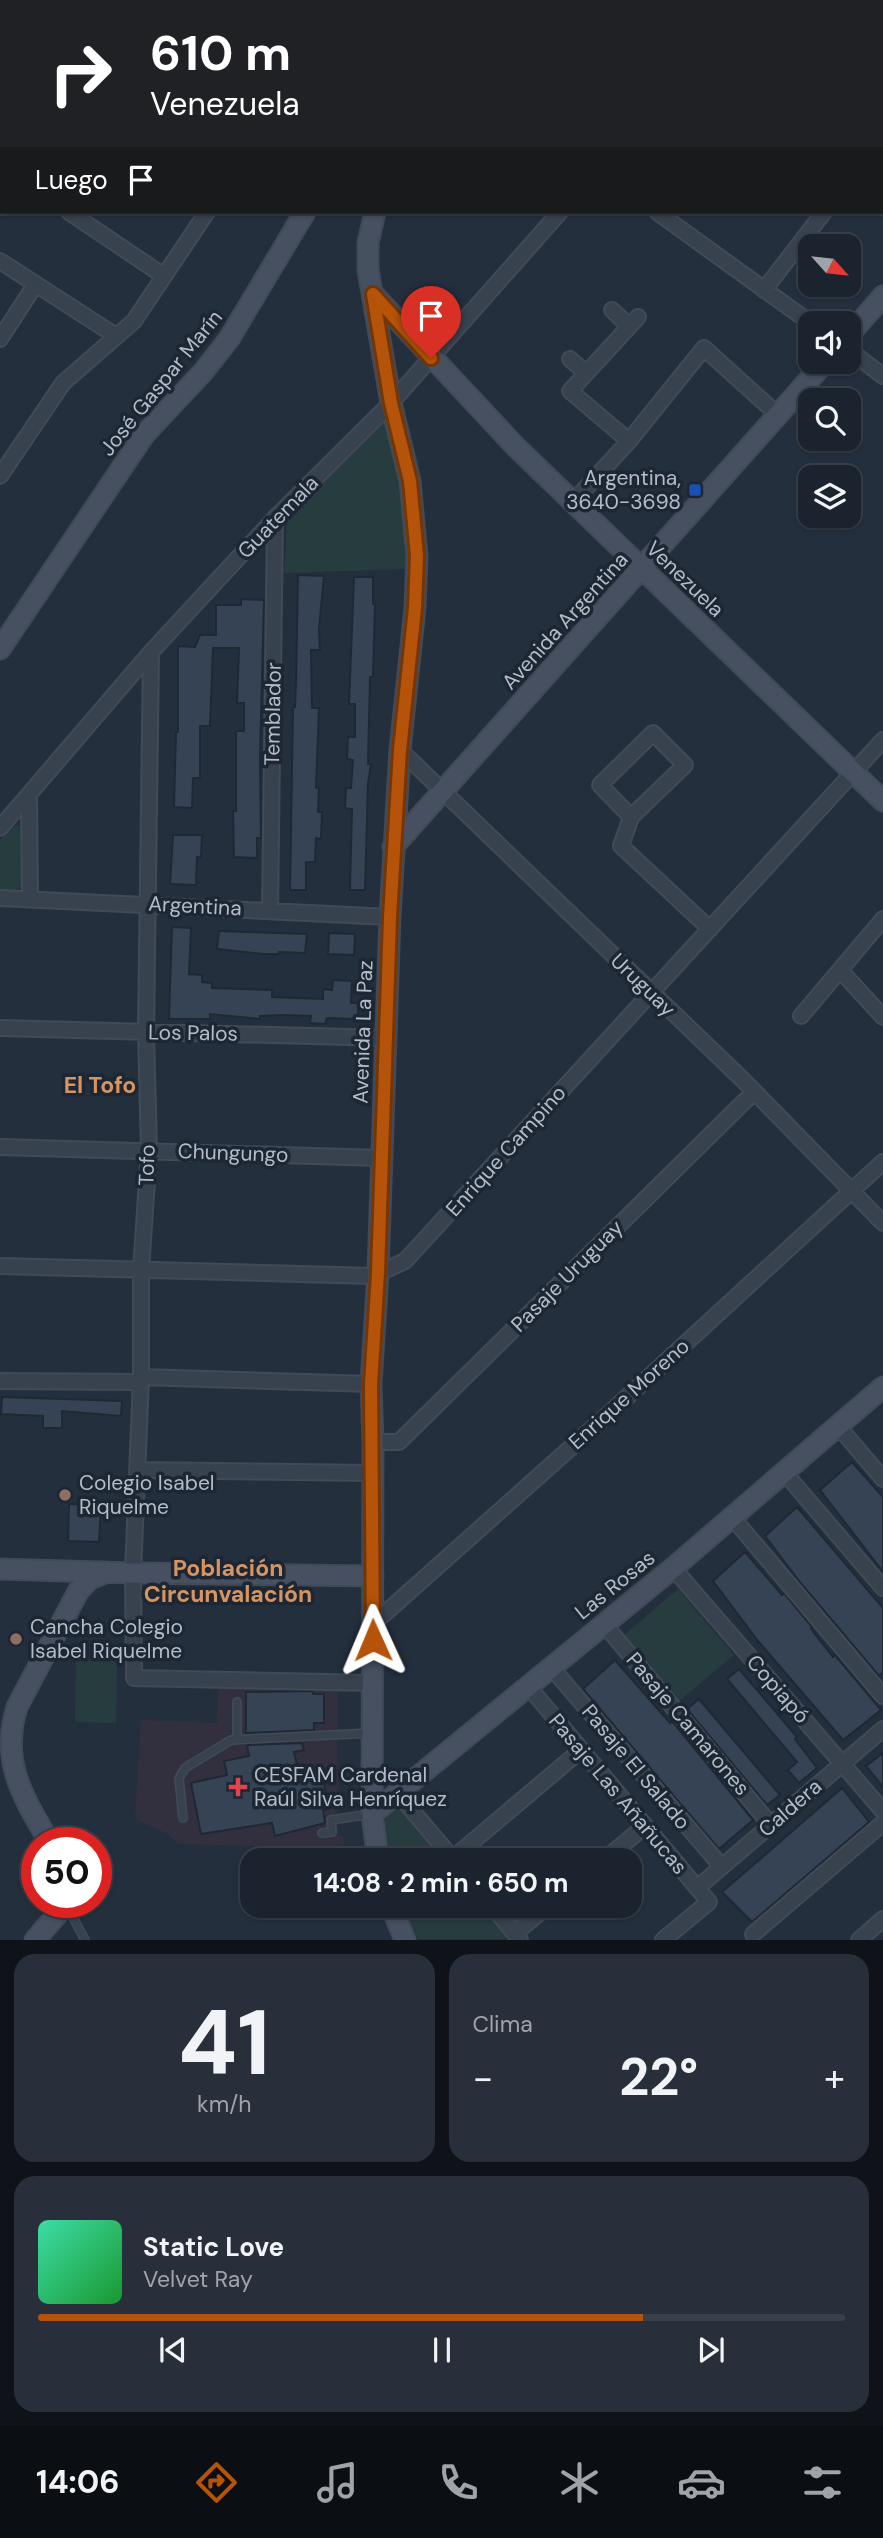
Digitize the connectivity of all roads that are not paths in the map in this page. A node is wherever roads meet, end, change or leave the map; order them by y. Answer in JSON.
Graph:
{"nodes":[{"id":1,"x":72,"y":214,"type":"edge"},
{"id":2,"x":201,"y":214,"type":"edge"},
{"id":3,"x":303,"y":214,"type":"edge"},
{"id":4,"x":374,"y":214,"type":"edge"},
{"id":5,"x":558,"y":214,"type":"edge"},
{"id":6,"x":660,"y":214,"type":"edge"},
{"id":7,"x":822,"y":214,"type":"edge"},
{"id":8,"x":0,"y":261,"type":"edge"},
{"id":9,"x":164,"y":276,"type":"junction"},
{"id":10,"x":35,"y":285,"type":"junction"},
{"id":11,"x":764,"y":290,"type":"junction"},
{"id":12,"x":373,"y":294,"type":"junction"},
{"id":13,"x":883,"y":296,"type":"edge"},
{"id":14,"x":612,"y":310,"type":"dead end"},
{"id":15,"x":798,"y":314,"type":"edge"},
{"id":16,"x":861,"y":321,"type":"edge"},
{"id":17,"x":116,"y":336,"type":"junction"},
{"id":18,"x":0,"y":339,"type":"edge"},
{"id":19,"x":431,"y":358,"type":"junction"},
{"id":20,"x":570,"y":359,"type":"dead end"},
{"id":21,"x":861,"y":360,"type":"edge"},
{"id":22,"x":586,"y":373,"type":"junction"},
{"id":23,"x":814,"y":374,"type":"edge"},
{"id":24,"x":883,"y":376,"type":"edge"},
{"id":25,"x":391,"y":403,"type":"junction"},
{"id":26,"x":778,"y":415,"type":"junction"},
{"id":27,"x":629,"y":441,"type":"junction"},
{"id":28,"x":0,"y":476,"type":"edge"},
{"id":29,"x":573,"y":502,"type":"junction"},
{"id":30,"x":275,"y":518,"type":"junction"},
{"id":31,"x":642,"y":569,"type":"junction"},
{"id":32,"x":0,"y":649,"type":"edge"},
{"id":33,"x":151,"y":652,"type":"junction"},
{"id":34,"x":883,"y":740,"type":"edge"},
{"id":35,"x":400,"y":750,"type":"junction"},
{"id":36,"x":853,"y":773,"type":"junction"},
{"id":37,"x":443,"y":790,"type":"junction"},
{"id":38,"x":29,"y":795,"type":"junction"},
{"id":39,"x":883,"y":801,"type":"edge"},
{"id":40,"x":631,"y":817,"type":"junction"},
{"id":41,"x":0,"y":828,"type":"edge"},
{"id":42,"x":393,"y":847,"type":"junction"},
{"id":43,"x":0,"y":898,"type":"edge"},
{"id":44,"x":30,"y":898,"type":"junction"},
{"id":45,"x":148,"y":904,"type":"junction"},
{"id":46,"x":270,"y":910,"type":"junction"},
{"id":47,"x":390,"y":917,"type":"junction"},
{"id":48,"x":883,"y":919,"type":"edge"},
{"id":49,"x":710,"y":929,"type":"junction"},
{"id":50,"x":840,"y":970,"type":"junction"},
{"id":51,"x":651,"y":993,"type":"junction"},
{"id":52,"x":801,"y":1016,"type":"dead end"},
{"id":53,"x":883,"y":1017,"type":"edge"},
{"id":54,"x":0,"y":1028,"type":"edge"},
{"id":55,"x":146,"y":1032,"type":"junction"},
{"id":56,"x":386,"y":1038,"type":"junction"},
{"id":57,"x":754,"y":1092,"type":"junction"},
{"id":58,"x":0,"y":1147,"type":"edge"},
{"id":59,"x":149,"y":1151,"type":"junction"},
{"id":60,"x":381,"y":1157,"type":"junction"},
{"id":61,"x":883,"y":1162,"type":"edge"},
{"id":62,"x":851,"y":1191,"type":"junction"},
{"id":63,"x":883,"y":1223,"type":"edge"},
{"id":64,"x":0,"y":1266,"type":"edge"},
{"id":65,"x":141,"y":1270,"type":"junction"},
{"id":66,"x":378,"y":1273,"type":"junction"},
{"id":67,"x":140,"y":1380,"type":"junction"},
{"id":68,"x":0,"y":1381,"type":"edge"},
{"id":69,"x":371,"y":1384,"type":"junction"},
{"id":70,"x":883,"y":1387,"type":"edge"},
{"id":71,"x":838,"y":1426,"type":"junction"},
{"id":72,"x":373,"y":1442,"type":"junction"},
{"id":73,"x":138,"y":1470,"type":"junction"},
{"id":74,"x":784,"y":1472,"type":"junction"},
{"id":75,"x":373,"y":1473,"type":"junction"},
{"id":76,"x":883,"y":1479,"type":"edge"},
{"id":77,"x":732,"y":1517,"type":"junction"},
{"id":78,"x":673,"y":1568,"type":"junction"},
{"id":79,"x":0,"y":1569,"type":"edge"},
{"id":80,"x":108,"y":1571,"type":"junction"},
{"id":81,"x":133,"y":1573,"type":"junction"},
{"id":82,"x":373,"y":1576,"type":"junction"},
{"id":83,"x":883,"y":1588,"type":"edge"},
{"id":84,"x":373,"y":1623,"type":"junction"},
{"id":85,"x":604,"y":1624,"type":"junction"},
{"id":86,"x":551,"y":1667,"type":"junction"},
{"id":87,"x":374,"y":1683,"type":"junction"},
{"id":88,"x":528,"y":1686,"type":"junction"},
{"id":89,"x":883,"y":1696,"type":"edge"},
{"id":90,"x":237,"y":1702,"type":"dead end"},
{"id":91,"x":883,"y":1728,"type":"edge"},
{"id":92,"x":373,"y":1733,"type":"junction"},
{"id":93,"x":237,"y":1740,"type":"junction"},
{"id":94,"x":581,"y":1750,"type":"junction"},
{"id":95,"x":842,"y":1764,"type":"junction"},
{"id":96,"x":397,"y":1793,"type":"junction"},
{"id":97,"x":883,"y":1811,"type":"edge"},
{"id":98,"x":372,"y":1814,"type":"junction"},
{"id":99,"x":183,"y":1818,"type":"dead end"},
{"id":100,"x":883,"y":1823,"type":"edge"},
{"id":101,"x":771,"y":1825,"type":"junction"},
{"id":102,"x":645,"y":1826,"type":"junction"},
{"id":103,"x":41,"y":1827,"type":"edge"},
{"id":104,"x":322,"y":1833,"type":"dead end"},
{"id":105,"x":376,"y":1848,"type":"edge"},
{"id":106,"x":444,"y":1848,"type":"edge"},
{"id":107,"x":466,"y":1848,"type":"edge"},
{"id":108,"x":618,"y":1848,"type":"edge"},
{"id":109,"x":722,"y":1867,"type":"junction"},
{"id":110,"x":697,"y":1888,"type":"junction"},
{"id":111,"x":55,"y":1918,"type":"edge"},
{"id":112,"x":74,"y":1918,"type":"edge"},
{"id":113,"x":396,"y":1918,"type":"edge"},
{"id":114,"x":502,"y":1918,"type":"edge"},
{"id":115,"x":536,"y":1918,"type":"edge"},
{"id":116,"x":883,"y":1919,"type":"edge"},
{"id":117,"x":753,"y":1934,"type":"dead end"},
{"id":118,"x":517,"y":1936,"type":"edge"},
{"id":119,"x":35,"y":1940,"type":"edge"},
{"id":120,"x":85,"y":1940,"type":"edge"},
{"id":121,"x":405,"y":1940,"type":"edge"},
{"id":122,"x":663,"y":1940,"type":"edge"},
{"id":123,"x":859,"y":1940,"type":"edge"}],
"edges":[{"from":1,"to":9,"type":"street"},
{"from":2,"to":9,"type":"street"},
{"from":3,"to":32,"type":"street","name":"José Gaspar Marín"},
{"from":4,"to":12,"type":"street","name":"Avenida La Paz"},
{"from":5,"to":19,"type":"street","name":"Guatemala"},
{"from":6,"to":11,"type":"street"},
{"from":7,"to":11,"type":"street"},
{"from":8,"to":10,"type":"street"},
{"from":9,"to":17,"type":"street"},
{"from":10,"to":17,"type":"street"},
{"from":10,"to":18,"type":"street"},
{"from":11,"to":15,"type":"street"},
{"from":12,"to":19,"type":"street","name":"Venezuela"},
{"from":12,"to":25,"type":"street","name":"Avenida La Paz"},
{"from":13,"to":16,"type":"street"},
{"from":14,"to":22,"type":"street"},
{"from":17,"to":28,"type":"street"},
{"from":19,"to":25,"type":"street","name":"Guatemala"},
{"from":19,"to":29,"type":"street","name":"Venezuela"},
{"from":20,"to":22,"type":"street"},
{"from":21,"to":24,"type":"street"},
{"from":22,"to":27,"type":"street"},
{"from":23,"to":26,"type":"street","name":"Avenida Argentina"},
{"from":25,"to":30,"type":"street","name":"Guatemala"},
{"from":25,"to":35,"type":"street","name":"Avenida La Paz"},
{"from":26,"to":27,"type":"street"},
{"from":26,"to":31,"type":"street","name":"Avenida Argentina"},
{"from":27,"to":29,"type":"street"},
{"from":29,"to":31,"type":"street","name":"Venezuela"},
{"from":30,"to":33,"type":"street","name":"Guatemala"},
{"from":30,"to":46,"type":"street","name":"Temblador"},
{"from":31,"to":36,"type":"street","name":"Venezuela"},
{"from":31,"to":37,"type":"street","name":"Avenida Argentina"},
{"from":33,"to":38,"type":"street","name":"Guatemala"},
{"from":33,"to":45,"type":"street","name":"Tofo"},
{"from":34,"to":36,"type":"street","name":"Enrique Campino"},
{"from":35,"to":37,"type":"street","name":"Uruguay"},
{"from":35,"to":42,"type":"street","name":"Avenida La Paz"},
{"from":36,"to":39,"type":"street","name":"Venezuela"},
{"from":36,"to":49,"type":"street","name":"Enrique Campino"},
{"from":37,"to":42,"type":"street","name":"Avenida Argentina"},
{"from":37,"to":51,"type":"street","name":"Uruguay"},
{"from":38,"to":41,"type":"street","name":"Guatemala"},
{"from":38,"to":44,"type":"street"},
{"from":40,"to":40,"type":"street"},
{"from":40,"to":49,"type":"street"},
{"from":42,"to":47,"type":"street","name":"Avenida La Paz"},
{"from":43,"to":44,"type":"street","name":"Argentina"},
{"from":44,"to":45,"type":"street","name":"Argentina"},
{"from":45,"to":46,"type":"street","name":"Argentina"},
{"from":45,"to":55,"type":"street","name":"Tofo"},
{"from":46,"to":47,"type":"street","name":"Argentina"},
{"from":47,"to":56,"type":"street","name":"Avenida La Paz"},
{"from":48,"to":50,"type":"street"},
{"from":49,"to":51,"type":"street","name":"Enrique Campino"},
{"from":50,"to":52,"type":"street"},
{"from":50,"to":53,"type":"street"},
{"from":51,"to":57,"type":"street","name":"Uruguay"},
{"from":51,"to":66,"type":"street","name":"Enrique Campino"},
{"from":54,"to":55,"type":"street","name":"Los Palos"},
{"from":55,"to":56,"type":"street","name":"Los Palos"},
{"from":55,"to":59,"type":"street","name":"Tofo"},
{"from":56,"to":60,"type":"street","name":"Avenida La Paz"},
{"from":57,"to":62,"type":"street","name":"Uruguay"},
{"from":57,"to":72,"type":"street","name":"Pasaje Uruguay"},
{"from":58,"to":59,"type":"street","name":"Chungungo"},
{"from":59,"to":60,"type":"street","name":"Chungungo"},
{"from":59,"to":65,"type":"street","name":"Tofo"},
{"from":60,"to":66,"type":"street","name":"Avenida La Paz"},
{"from":61,"to":62,"type":"street","name":"Enrique Moreno"},
{"from":62,"to":63,"type":"street","name":"Uruguay"},
{"from":62,"to":84,"type":"street","name":"Enrique Moreno"},
{"from":64,"to":65,"type":"street","name":"Enrique Campino"},
{"from":65,"to":66,"type":"street","name":"Enrique Campino"},
{"from":65,"to":67,"type":"street","name":"Tofo"},
{"from":66,"to":69,"type":"street","name":"Avenida La Paz"},
{"from":67,"to":68,"type":"street"},
{"from":67,"to":69,"type":"street"},
{"from":67,"to":73,"type":"street","name":"Tofo"},
{"from":69,"to":72,"type":"street","name":"Avenida La Paz"},
{"from":70,"to":71,"type":"street","name":"Las Rosas"},
{"from":71,"to":74,"type":"street","name":"Las Rosas"},
{"from":71,"to":76,"type":"street"},
{"from":72,"to":75,"type":"street","name":"Avenida La Paz"},
{"from":73,"to":75,"type":"street"},
{"from":73,"to":81,"type":"street","name":"Tofo"},
{"from":74,"to":77,"type":"street","name":"Las Rosas"},
{"from":74,"to":83,"type":"street"},
{"from":75,"to":82,"type":"street","name":"Avenida La Paz"},
{"from":77,"to":78,"type":"street","name":"Las Rosas"},
{"from":77,"to":89,"type":"street"},
{"from":78,"to":85,"type":"street","name":"Las Rosas"},
{"from":78,"to":95,"type":"street","name":"Copiapó"},
{"from":79,"to":80,"type":"street"},
{"from":80,"to":81,"type":"street"},
{"from":80,"to":103,"type":"street"},
{"from":81,"to":82,"type":"street"},
{"from":81,"to":87,"type":"street","name":"Tofo"},
{"from":82,"to":84,"type":"street","name":"Avenida La Paz"},
{"from":84,"to":87,"type":"street","name":"Avenida La Paz"},
{"from":85,"to":86,"type":"street","name":"Las Rosas"},
{"from":85,"to":101,"type":"street","name":"Pasaje Camarones"},
{"from":86,"to":88,"type":"street","name":"Las Rosas"},
{"from":86,"to":109,"type":"street","name":"Pasaje El Salado"},
{"from":87,"to":92,"type":"street","name":"Avenida La Paz"},
{"from":88,"to":94,"type":"street","name":"Pasaje Las Añañucas"},
{"from":88,"to":96,"type":"street","name":"Las Rosas"},
{"from":90,"to":93,"type":"lane"},
{"from":91,"to":95,"type":"street","name":"Caldera"},
{"from":92,"to":93,"type":"lane"},
{"from":92,"to":98,"type":"street","name":"Avenida La Paz"},
{"from":93,"to":99,"type":"lane"},
{"from":94,"to":102,"type":"street","name":"Pasaje Las Añañucas"},
{"from":94,"to":107,"type":"street"},
{"from":95,"to":97,"type":"street","name":"Copiapó"},
{"from":95,"to":101,"type":"street","name":"Caldera"},
{"from":96,"to":98,"type":"street","name":"Las Rosas"},
{"from":96,"to":106,"type":"street"},
{"from":98,"to":104,"type":"lane"},
{"from":98,"to":105,"type":"street","name":"Avenida La Paz"},
{"from":100,"to":117,"type":"street"},
{"from":101,"to":109,"type":"street","name":"Caldera"},
{"from":102,"to":108,"type":"street"},
{"from":102,"to":110,"type":"street","name":"Pasaje Las Añañucas"},
{"from":109,"to":110,"type":"street","name":"Caldera"},
{"from":110,"to":122,"type":"street","name":"Pasaje Las Añañucas"},
{"from":111,"to":119,"type":"street"},
{"from":112,"to":120,"type":"lane"},
{"from":113,"to":121,"type":"street"},
{"from":114,"to":118,"type":"street"},
{"from":115,"to":118,"type":"street"},
{"from":116,"to":123,"type":"street"}]}
